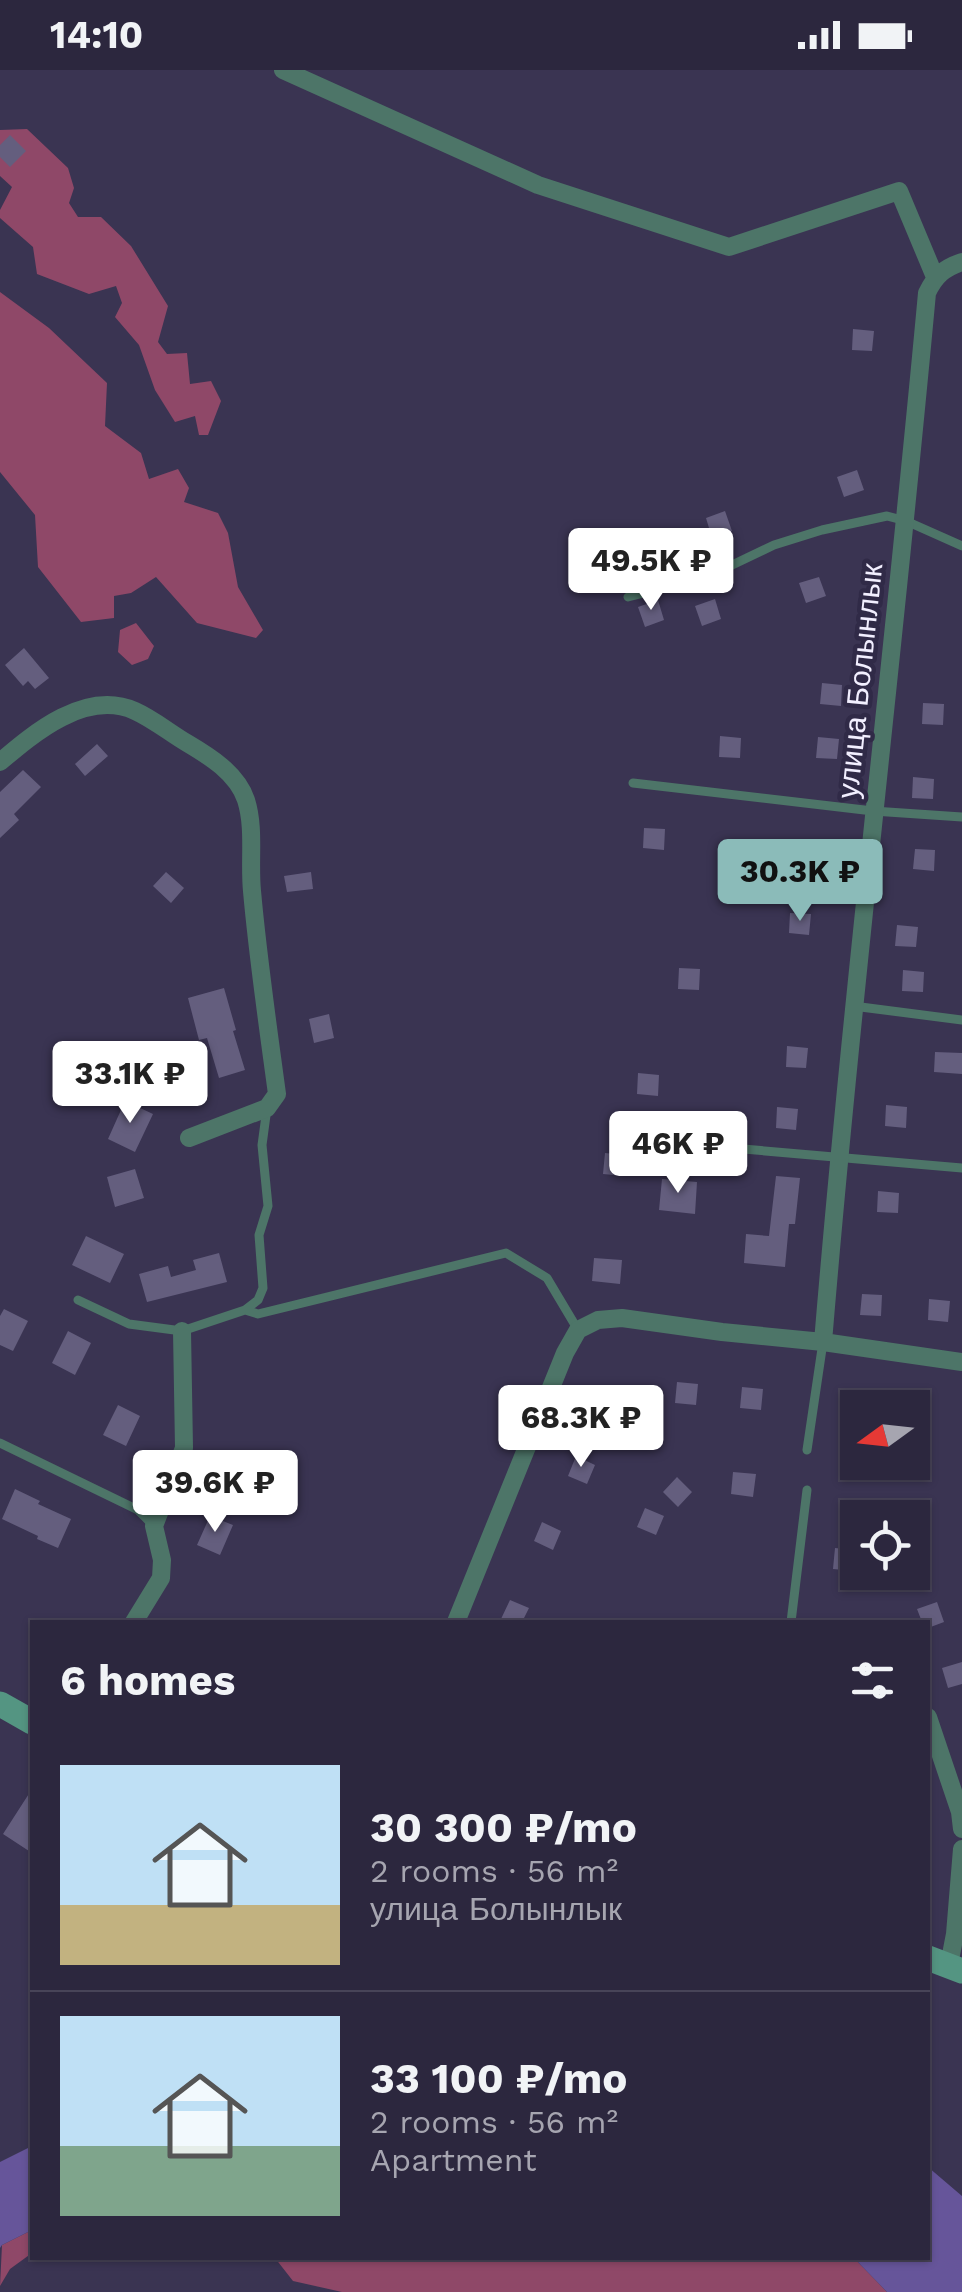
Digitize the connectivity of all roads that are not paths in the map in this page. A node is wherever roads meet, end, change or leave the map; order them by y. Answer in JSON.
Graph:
{"nodes":[{"id":1,"x":283,"y":70,"type":"edge"},
{"id":2,"x":962,"y":262,"type":"edge"},
{"id":3,"x":934,"y":277,"type":"junction"},
{"id":4,"x":906,"y":521,"type":"junction"},
{"id":5,"x":962,"y":546,"type":"edge"},
{"id":6,"x":628,"y":597,"type":"dead end"},
{"id":7,"x":0,"y":762,"type":"edge"},
{"id":8,"x":633,"y":783,"type":"dead end"},
{"id":9,"x":873,"y":812,"type":"junction"},
{"id":10,"x":962,"y":817,"type":"edge"},
{"id":11,"x":854,"y":1006,"type":"junction"},
{"id":12,"x":962,"y":1020,"type":"edge"},
{"id":13,"x":267,"y":1108,"type":"junction"},
{"id":14,"x":189,"y":1138,"type":"dead end"},
{"id":15,"x":685,"y":1144,"type":"dead end"},
{"id":16,"x":838,"y":1156,"type":"junction"},
{"id":17,"x":962,"y":1168,"type":"edge"},
{"id":18,"x":78,"y":1300,"type":"dead end"},
{"id":19,"x":246,"y":1310,"type":"junction"},
{"id":20,"x":578,"y":1330,"type":"junction"},
{"id":21,"x":182,"y":1331,"type":"junction"},
{"id":22,"x":822,"y":1342,"type":"junction"},
{"id":23,"x":962,"y":1362,"type":"edge"},
{"id":24,"x":0,"y":1444,"type":"edge"},
{"id":25,"x":808,"y":1450,"type":"dead end"},
{"id":26,"x":807,"y":1490,"type":"dead end"},
{"id":27,"x":154,"y":1526,"type":"junction"},
{"id":28,"x":135,"y":1620,"type":"edge"},
{"id":29,"x":457,"y":1620,"type":"edge"},
{"id":30,"x":791,"y":1620,"type":"edge"},
{"id":31,"x":0,"y":1704,"type":"edge"},
{"id":32,"x":30,"y":1721,"type":"edge"},
{"id":33,"x":930,"y":1723,"type":"edge"},
{"id":34,"x":962,"y":1829,"type":"edge"},
{"id":35,"x":962,"y":1848,"type":"edge"},
{"id":36,"x":946,"y":1965,"type":"edge"}],
"edges":[{"from":1,"to":3,"type":"street"},
{"from":2,"to":3,"type":"street"},
{"from":3,"to":4,"type":"street","name":"улица Болынлык"},
{"from":4,"to":5,"type":"lane"},
{"from":4,"to":6,"type":"lane"},
{"from":4,"to":9,"type":"street","name":"улица Болынлык"},
{"from":7,"to":13,"type":"street"},
{"from":8,"to":9,"type":"lane"},
{"from":9,"to":10,"type":"lane"},
{"from":9,"to":11,"type":"street","name":"улица Болынлык"},
{"from":11,"to":12,"type":"lane"},
{"from":11,"to":16,"type":"street","name":"улица Болынлык"},
{"from":13,"to":14,"type":"street"},
{"from":13,"to":19,"type":"lane"},
{"from":15,"to":16,"type":"lane"},
{"from":16,"to":17,"type":"lane"},
{"from":16,"to":22,"type":"street","name":"улица Болынлык"},
{"from":18,"to":21,"type":"lane"},
{"from":19,"to":20,"type":"lane"},
{"from":19,"to":21,"type":"lane"},
{"from":20,"to":22,"type":"street"},
{"from":20,"to":29,"type":"street"},
{"from":21,"to":27,"type":"street"},
{"from":22,"to":23,"type":"street"},
{"from":22,"to":25,"type":"lane","name":"улица Болынлык"},
{"from":24,"to":27,"type":"lane"},
{"from":26,"to":30,"type":"lane"},
{"from":27,"to":28,"type":"street"},
{"from":31,"to":32,"type":"street"},
{"from":33,"to":34,"type":"street"},
{"from":35,"to":36,"type":"street"}]}
